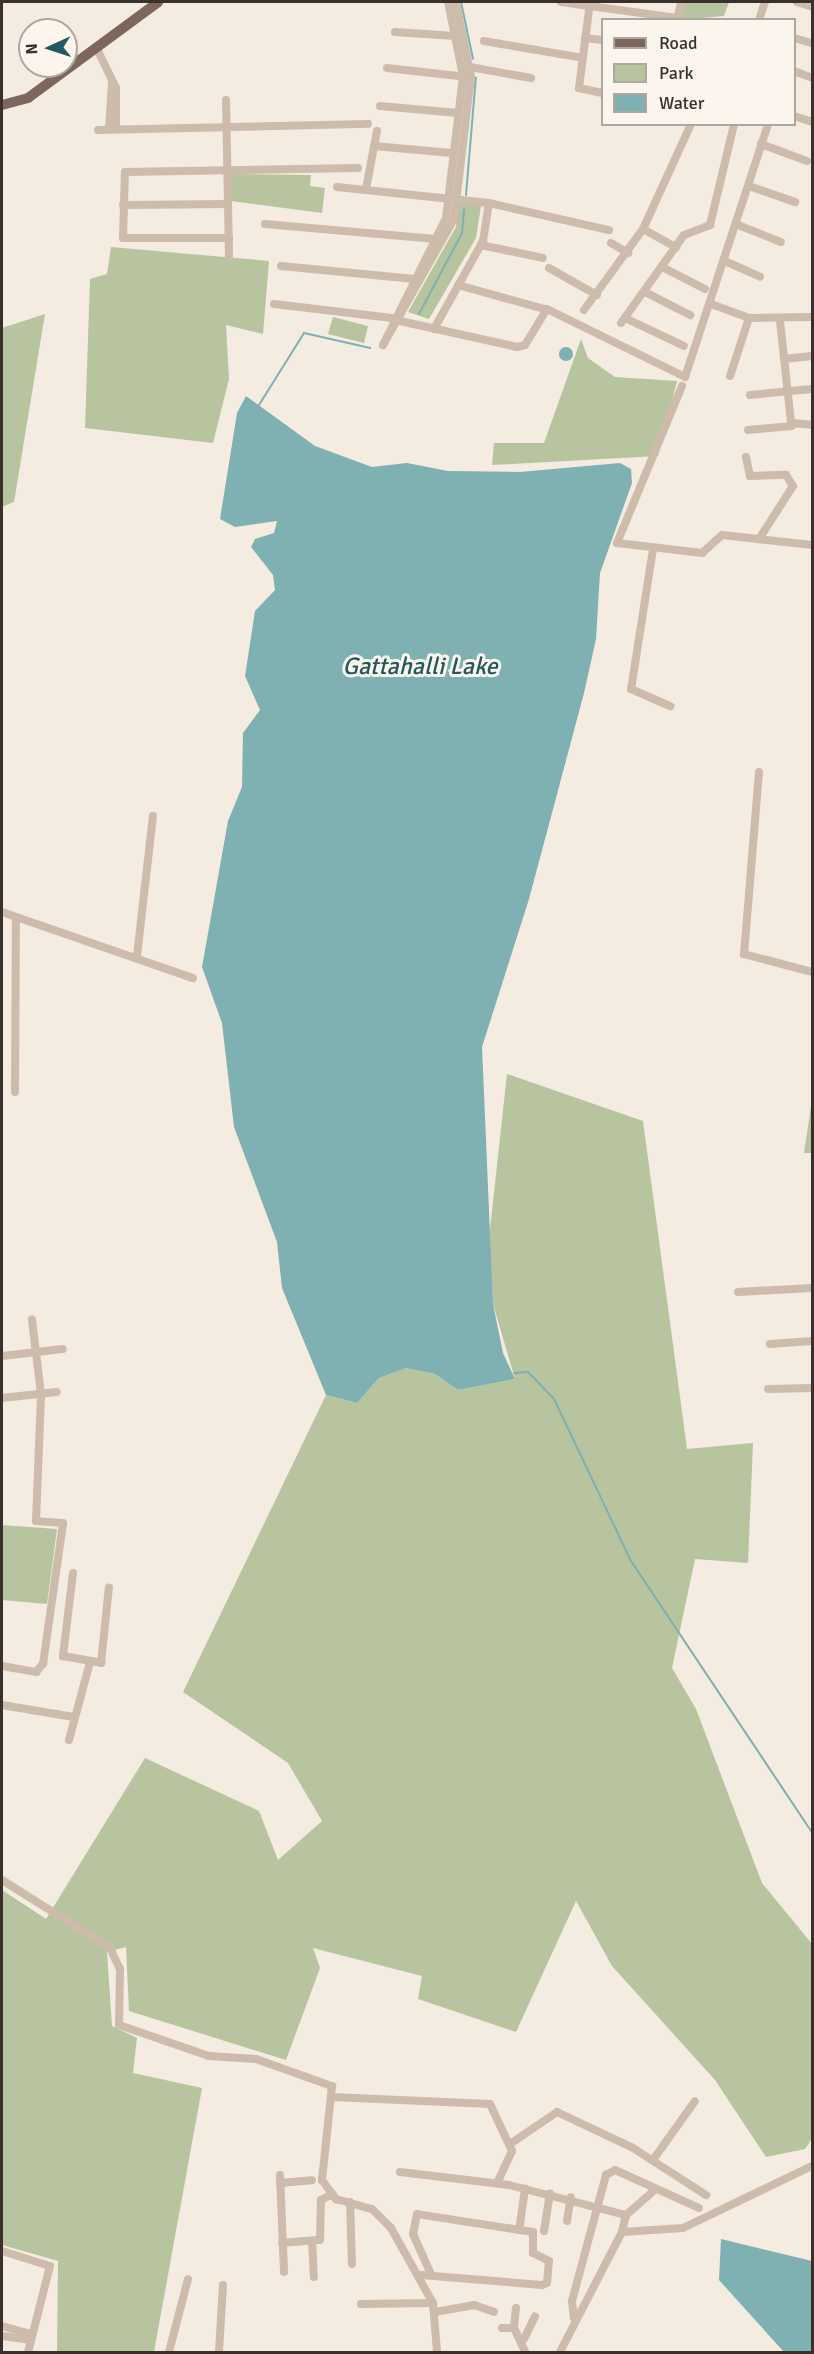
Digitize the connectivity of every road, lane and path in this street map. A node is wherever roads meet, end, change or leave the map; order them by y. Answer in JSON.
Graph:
{"nodes":[{"id":1,"x":158,"y":2,"type":"edge"},
{"id":2,"x":447,"y":2,"type":"edge"},
{"id":3,"x":456,"y":2,"type":"edge"},
{"id":4,"x":561,"y":2,"type":"edge"},
{"id":5,"x":681,"y":2,"type":"edge"},
{"id":6,"x":765,"y":2,"type":"edge"},
{"id":7,"x":797,"y":2,"type":"edge"},
{"id":8,"x":590,"y":3,"type":"edge"},
{"id":9,"x":813,"y":7,"type":"edge"},
{"id":10,"x":672,"y":18,"type":"edge"},
{"id":11,"x":677,"y":18,"type":"edge"},
{"id":12,"x":760,"y":18,"type":"edge"},
{"id":13,"x":395,"y":32,"type":"dead end"},
{"id":14,"x":455,"y":36,"type":"junction"},
{"id":15,"x":585,"y":38,"type":"junction"},
{"id":16,"x":796,"y":38,"type":"edge"},
{"id":17,"x":601,"y":40,"type":"edge"},
{"id":18,"x":484,"y":41,"type":"dead end"},
{"id":19,"x":813,"y":43,"type":"edge"},
{"id":20,"x":97,"y":49,"type":"junction"},
{"id":21,"x":583,"y":58,"type":"junction"},
{"id":22,"x":470,"y":67,"type":"junction"},
{"id":23,"x":387,"y":68,"type":"dead end"},
{"id":24,"x":796,"y":71,"type":"edge"},
{"id":25,"x":467,"y":77,"type":"junction"},
{"id":26,"x":531,"y":78,"type":"dead end"},
{"id":27,"x":813,"y":78,"type":"edge"},
{"id":28,"x":601,"y":93,"type":"edge"},
{"id":29,"x":225,"y":100,"type":"dead end"},
{"id":30,"x":2,"y":105,"type":"edge"},
{"id":31,"x":380,"y":106,"type":"dead end"},
{"id":32,"x":458,"y":113,"type":"junction"},
{"id":33,"x":796,"y":116,"type":"edge"},
{"id":34,"x":813,"y":122,"type":"edge"},
{"id":35,"x":368,"y":124,"type":"dead end"},
{"id":36,"x":690,"y":126,"type":"edge"},
{"id":37,"x":734,"y":126,"type":"edge"},
{"id":38,"x":767,"y":126,"type":"edge"},
{"id":39,"x":227,"y":128,"type":"junction"},
{"id":40,"x":112,"y":129,"type":"junction"},
{"id":41,"x":98,"y":130,"type":"dead end"},
{"id":42,"x":377,"y":131,"type":"dead end"},
{"id":43,"x":761,"y":144,"type":"junction"},
{"id":44,"x":374,"y":146,"type":"junction"},
{"id":45,"x":452,"y":153,"type":"junction"},
{"id":46,"x":807,"y":161,"type":"dead end"},
{"id":47,"x":228,"y":168,"type":"junction"},
{"id":48,"x":358,"y":168,"type":"dead end"},
{"id":49,"x":749,"y":186,"type":"junction"},
{"id":50,"x":337,"y":187,"type":"dead end"},
{"id":51,"x":366,"y":189,"type":"junction"},
{"id":52,"x":452,"y":197,"type":"junction"},
{"id":53,"x":489,"y":202,"type":"junction"},
{"id":54,"x":795,"y":202,"type":"dead end"},
{"id":55,"x":228,"y":204,"type":"junction"},
{"id":56,"x":123,"y":206,"type":"junction"},
{"id":57,"x":265,"y":224,"type":"dead end"},
{"id":58,"x":738,"y":225,"type":"junction"},
{"id":59,"x":643,"y":229,"type":"junction"},
{"id":60,"x":609,"y":230,"type":"dead end"},
{"id":61,"x":229,"y":238,"type":"junction"},
{"id":62,"x":435,"y":239,"type":"junction"},
{"id":63,"x":781,"y":242,"type":"dead end"},
{"id":64,"x":611,"y":243,"type":"dead end"},
{"id":65,"x":481,"y":245,"type":"junction"},
{"id":66,"x":676,"y":247,"type":"junction"},
{"id":67,"x":628,"y":253,"type":"junction"},
{"id":68,"x":229,"y":257,"type":"dead end"},
{"id":69,"x":543,"y":258,"type":"dead end"},
{"id":70,"x":727,"y":261,"type":"junction"},
{"id":71,"x":280,"y":267,"type":"dead end"},
{"id":72,"x":549,"y":268,"type":"dead end"},
{"id":73,"x":663,"y":268,"type":"junction"},
{"id":74,"x":760,"y":277,"type":"dead end"},
{"id":75,"x":414,"y":279,"type":"junction"},
{"id":76,"x":458,"y":285,"type":"junction"},
{"id":77,"x":705,"y":289,"type":"dead end"},
{"id":78,"x":645,"y":292,"type":"junction"},
{"id":79,"x":597,"y":295,"type":"junction"},
{"id":80,"x":274,"y":304,"type":"dead end"},
{"id":81,"x":711,"y":304,"type":"junction"},
{"id":82,"x":544,"y":309,"type":"junction"},
{"id":83,"x":584,"y":310,"type":"dead end"},
{"id":84,"x":690,"y":315,"type":"dead end"},
{"id":85,"x":813,"y":317,"type":"edge"},
{"id":86,"x":748,"y":318,"type":"junction"},
{"id":87,"x":396,"y":320,"type":"junction"},
{"id":88,"x":780,"y":321,"type":"junction"},
{"id":89,"x":434,"y":329,"type":"junction"},
{"id":90,"x":684,"y":346,"type":"dead end"},
{"id":91,"x":813,"y":356,"type":"edge"},
{"id":92,"x":784,"y":359,"type":"junction"},
{"id":93,"x":729,"y":376,"type":"dead end"},
{"id":94,"x":682,"y":386,"type":"dead end"},
{"id":95,"x":813,"y":389,"type":"edge"},
{"id":96,"x":787,"y":392,"type":"junction"},
{"id":97,"x":750,"y":395,"type":"dead end"},
{"id":98,"x":813,"y":425,"type":"edge"},
{"id":99,"x":792,"y":426,"type":"junction"},
{"id":100,"x":748,"y":430,"type":"dead end"},
{"id":101,"x":746,"y":457,"type":"dead end"},
{"id":102,"x":759,"y":539,"type":"junction"},
{"id":103,"x":813,"y":545,"type":"edge"},
{"id":104,"x":653,"y":549,"type":"junction"},
{"id":105,"x":670,"y":706,"type":"dead end"},
{"id":106,"x":759,"y":772,"type":"dead end"},
{"id":107,"x":153,"y":816,"type":"dead end"},
{"id":108,"x":2,"y":912,"type":"edge"},
{"id":109,"x":16,"y":916,"type":"junction"},
{"id":110,"x":137,"y":956,"type":"junction"},
{"id":111,"x":813,"y":972,"type":"edge"},
{"id":112,"x":193,"y":978,"type":"dead end"},
{"id":113,"x":15,"y":1092,"type":"dead end"},
{"id":114,"x":813,"y":1288,"type":"edge"},
{"id":115,"x":738,"y":1292,"type":"dead end"},
{"id":116,"x":32,"y":1320,"type":"dead end"},
{"id":117,"x":813,"y":1341,"type":"edge"},
{"id":118,"x":770,"y":1344,"type":"dead end"},
{"id":119,"x":63,"y":1349,"type":"dead end"},
{"id":120,"x":36,"y":1352,"type":"junction"},
{"id":121,"x":2,"y":1356,"type":"edge"},
{"id":122,"x":813,"y":1388,"type":"edge"},
{"id":123,"x":768,"y":1389,"type":"dead end"},
{"id":124,"x":57,"y":1392,"type":"dead end"},
{"id":125,"x":41,"y":1394,"type":"junction"},
{"id":126,"x":2,"y":1398,"type":"edge"},
{"id":127,"x":73,"y":1573,"type":"dead end"},
{"id":128,"x":109,"y":1587,"type":"dead end"},
{"id":129,"x":90,"y":1662,"type":"junction"},
{"id":130,"x":2,"y":1666,"type":"edge"},
{"id":131,"x":2,"y":1705,"type":"edge"},
{"id":132,"x":74,"y":1717,"type":"junction"},
{"id":133,"x":69,"y":1740,"type":"dead end"},
{"id":134,"x":2,"y":1880,"type":"edge"},
{"id":135,"x":332,"y":2097,"type":"junction"},
{"id":136,"x":695,"y":2101,"type":"dead end"},
{"id":137,"x":510,"y":2144,"type":"junction"},
{"id":138,"x":653,"y":2160,"type":"junction"},
{"id":139,"x":813,"y":2166,"type":"edge"},
{"id":140,"x":400,"y":2172,"type":"dead end"},
{"id":141,"x":312,"y":2180,"type":"dead end"},
{"id":142,"x":497,"y":2183,"type":"junction"},
{"id":143,"x":525,"y":2188,"type":"junction"},
{"id":144,"x":655,"y":2190,"type":"junction"},
{"id":145,"x":550,"y":2193,"type":"junction"},
{"id":146,"x":333,"y":2194,"type":"junction"},
{"id":147,"x":706,"y":2195,"type":"dead end"},
{"id":148,"x":571,"y":2197,"type":"junction"},
{"id":149,"x":350,"y":2202,"type":"junction"},
{"id":150,"x":597,"y":2205,"type":"junction"},
{"id":151,"x":699,"y":2208,"type":"dead end"},
{"id":152,"x":626,"y":2216,"type":"junction"},
{"id":153,"x":567,"y":2221,"type":"dead end"},
{"id":154,"x":520,"y":2224,"type":"dead end"},
{"id":155,"x":544,"y":2231,"type":"dead end"},
{"id":156,"x":622,"y":2232,"type":"junction"},
{"id":157,"x":413,"y":2234,"type":"junction"},
{"id":158,"x":312,"y":2241,"type":"junction"},
{"id":159,"x":400,"y":2242,"type":"junction"},
{"id":160,"x":282,"y":2243,"type":"junction"},
{"id":161,"x":2,"y":2251,"type":"edge"},
{"id":162,"x":352,"y":2264,"type":"dead end"},
{"id":163,"x":284,"y":2272,"type":"dead end"},
{"id":164,"x":425,"y":2274,"type":"junction"},
{"id":165,"x":314,"y":2277,"type":"dead end"},
{"id":166,"x":188,"y":2279,"type":"dead end"},
{"id":167,"x":223,"y":2285,"type":"dead end"},
{"id":168,"x":361,"y":2304,"type":"dead end"},
{"id":169,"x":434,"y":2308,"type":"junction"},
{"id":170,"x":516,"y":2308,"type":"dead end"},
{"id":171,"x":494,"y":2312,"type":"dead end"},
{"id":172,"x":535,"y":2316,"type":"dead end"},
{"id":173,"x":575,"y":2318,"type":"junction"},
{"id":174,"x":2,"y":2326,"type":"edge"},
{"id":175,"x":502,"y":2328,"type":"dead end"},
{"id":176,"x":513,"y":2328,"type":"junction"},
{"id":177,"x":531,"y":2335,"type":"junction"},
{"id":178,"x":2,"y":2336,"type":"edge"},
{"id":179,"x":31,"y":2340,"type":"junction"},
{"id":180,"x":28,"y":2352,"type":"edge"},
{"id":181,"x":169,"y":2352,"type":"edge"},
{"id":182,"x":219,"y":2352,"type":"edge"},
{"id":183,"x":437,"y":2352,"type":"edge"},
{"id":184,"x":525,"y":2352,"type":"edge"},
{"id":185,"x":559,"y":2352,"type":"edge"}],
"edges":[{"from":1,"to":20,"type":"main road"},
{"from":2,"to":14,"type":"street"},
{"from":3,"to":22,"type":"street"},
{"from":4,"to":8,"type":"street"},
{"from":5,"to":11,"type":"street"},
{"from":6,"to":12,"type":"street"},
{"from":7,"to":9,"type":"street"},
{"from":8,"to":10,"type":"street"},
{"from":8,"to":15,"type":"street"},
{"from":13,"to":14,"type":"street"},
{"from":14,"to":25,"type":"street"},
{"from":15,"to":17,"type":"street"},
{"from":15,"to":21,"type":"street"},
{"from":16,"to":19,"type":"street"},
{"from":18,"to":21,"type":"street"},
{"from":20,"to":30,"type":"main road"},
{"from":20,"to":40,"type":"street"},
{"from":21,"to":28,"type":"street"},
{"from":22,"to":25,"type":"street"},
{"from":22,"to":26,"type":"street"},
{"from":23,"to":25,"type":"street"},
{"from":24,"to":27,"type":"street"},
{"from":25,"to":32,"type":"street"},
{"from":25,"to":52,"type":"street"},
{"from":29,"to":39,"type":"street"},
{"from":31,"to":32,"type":"street"},
{"from":32,"to":45,"type":"street"},
{"from":33,"to":34,"type":"street"},
{"from":35,"to":39,"type":"street"},
{"from":36,"to":59,"type":"street"},
{"from":37,"to":66,"type":"street"},
{"from":38,"to":43,"type":"street"},
{"from":39,"to":40,"type":"street"},
{"from":39,"to":47,"type":"street"},
{"from":40,"to":41,"type":"street"},
{"from":42,"to":44,"type":"street"},
{"from":43,"to":46,"type":"street"},
{"from":43,"to":49,"type":"street"},
{"from":44,"to":45,"type":"street"},
{"from":44,"to":51,"type":"street"},
{"from":45,"to":52,"type":"street"},
{"from":47,"to":48,"type":"street"},
{"from":47,"to":55,"type":"street"},
{"from":47,"to":56,"type":"street"},
{"from":49,"to":54,"type":"street"},
{"from":49,"to":58,"type":"street"},
{"from":50,"to":51,"type":"street"},
{"from":51,"to":52,"type":"street"},
{"from":52,"to":53,"type":"street"},
{"from":52,"to":62,"type":"street"},
{"from":52,"to":87,"type":"street"},
{"from":53,"to":60,"type":"street"},
{"from":53,"to":65,"type":"street"},
{"from":55,"to":56,"type":"street"},
{"from":55,"to":61,"type":"street"},
{"from":56,"to":61,"type":"street"},
{"from":57,"to":62,"type":"street"},
{"from":58,"to":63,"type":"street"},
{"from":58,"to":70,"type":"street"},
{"from":59,"to":66,"type":"street"},
{"from":59,"to":67,"type":"street"},
{"from":61,"to":68,"type":"street"},
{"from":62,"to":75,"type":"street"},
{"from":64,"to":67,"type":"street"},
{"from":65,"to":69,"type":"street"},
{"from":65,"to":76,"type":"street"},
{"from":66,"to":73,"type":"street"},
{"from":67,"to":79,"type":"street"},
{"from":70,"to":74,"type":"street"},
{"from":70,"to":81,"type":"street"},
{"from":71,"to":75,"type":"street"},
{"from":72,"to":79,"type":"street"},
{"from":73,"to":77,"type":"street"},
{"from":73,"to":78,"type":"street"},
{"from":75,"to":87,"type":"street"},
{"from":76,"to":82,"type":"street"},
{"from":76,"to":89,"type":"street"},
{"from":78,"to":84,"type":"street"},
{"from":78,"to":90,"type":"street"},
{"from":79,"to":83,"type":"street"},
{"from":80,"to":87,"type":"street"},
{"from":81,"to":82,"type":"street"},
{"from":81,"to":86,"type":"street"},
{"from":82,"to":89,"type":"street"},
{"from":85,"to":88,"type":"street"},
{"from":86,"to":88,"type":"street"},
{"from":86,"to":93,"type":"street"},
{"from":87,"to":89,"type":"street"},
{"from":88,"to":92,"type":"street"},
{"from":91,"to":92,"type":"street"},
{"from":92,"to":96,"type":"street"},
{"from":94,"to":104,"type":"street"},
{"from":95,"to":96,"type":"street"},
{"from":96,"to":97,"type":"street"},
{"from":96,"to":99,"type":"street"},
{"from":98,"to":99,"type":"street"},
{"from":99,"to":100,"type":"street"},
{"from":101,"to":102,"type":"street"},
{"from":102,"to":103,"type":"street"},
{"from":102,"to":104,"type":"street"},
{"from":104,"to":105,"type":"street"},
{"from":106,"to":111,"type":"street"},
{"from":107,"to":110,"type":"street"},
{"from":108,"to":109,"type":"street"},
{"from":109,"to":110,"type":"street"},
{"from":109,"to":113,"type":"street"},
{"from":110,"to":112,"type":"street"},
{"from":114,"to":115,"type":"street"},
{"from":116,"to":120,"type":"street"},
{"from":117,"to":118,"type":"street"},
{"from":119,"to":120,"type":"street"},
{"from":120,"to":121,"type":"street"},
{"from":120,"to":125,"type":"street"},
{"from":122,"to":123,"type":"street"},
{"from":124,"to":125,"type":"street"},
{"from":125,"to":126,"type":"street"},
{"from":125,"to":130,"type":"street"},
{"from":127,"to":129,"type":"street"},
{"from":128,"to":129,"type":"street"},
{"from":129,"to":132,"type":"street"},
{"from":131,"to":132,"type":"street"},
{"from":132,"to":133,"type":"street"},
{"from":134,"to":135,"type":"street"},
{"from":135,"to":137,"type":"street"},
{"from":135,"to":146,"type":"street"},
{"from":136,"to":138,"type":"street"},
{"from":137,"to":138,"type":"street"},
{"from":137,"to":142,"type":"street"},
{"from":138,"to":147,"type":"street"},
{"from":139,"to":156,"type":"street"},
{"from":140,"to":142,"type":"street"},
{"from":141,"to":160,"type":"street"},
{"from":142,"to":143,"type":"street"},
{"from":143,"to":145,"type":"street"},
{"from":143,"to":154,"type":"street"},
{"from":144,"to":150,"type":"street"},
{"from":144,"to":151,"type":"street"},
{"from":144,"to":152,"type":"street"},
{"from":145,"to":148,"type":"street"},
{"from":145,"to":155,"type":"street"},
{"from":146,"to":149,"type":"street"},
{"from":146,"to":158,"type":"street"},
{"from":148,"to":150,"type":"street"},
{"from":148,"to":153,"type":"street"},
{"from":149,"to":159,"type":"street"},
{"from":149,"to":162,"type":"street"},
{"from":150,"to":152,"type":"street"},
{"from":150,"to":173,"type":"street"},
{"from":152,"to":156,"type":"street"},
{"from":156,"to":173,"type":"street"},
{"from":157,"to":159,"type":"street"},
{"from":157,"to":164,"type":"street"},
{"from":157,"to":164,"type":"street"},
{"from":158,"to":160,"type":"street"},
{"from":158,"to":165,"type":"street"},
{"from":159,"to":164,"type":"street"},
{"from":160,"to":163,"type":"street"},
{"from":161,"to":179,"type":"street"},
{"from":164,"to":169,"type":"street"},
{"from":166,"to":181,"type":"street"},
{"from":167,"to":182,"type":"street"},
{"from":168,"to":169,"type":"street"},
{"from":169,"to":171,"type":"street"},
{"from":169,"to":183,"type":"street"},
{"from":170,"to":176,"type":"street"},
{"from":172,"to":177,"type":"street"},
{"from":173,"to":185,"type":"street"},
{"from":174,"to":179,"type":"street"},
{"from":175,"to":176,"type":"street"},
{"from":176,"to":177,"type":"street"},
{"from":177,"to":184,"type":"street"},
{"from":178,"to":179,"type":"street"},
{"from":179,"to":180,"type":"street"}]}
